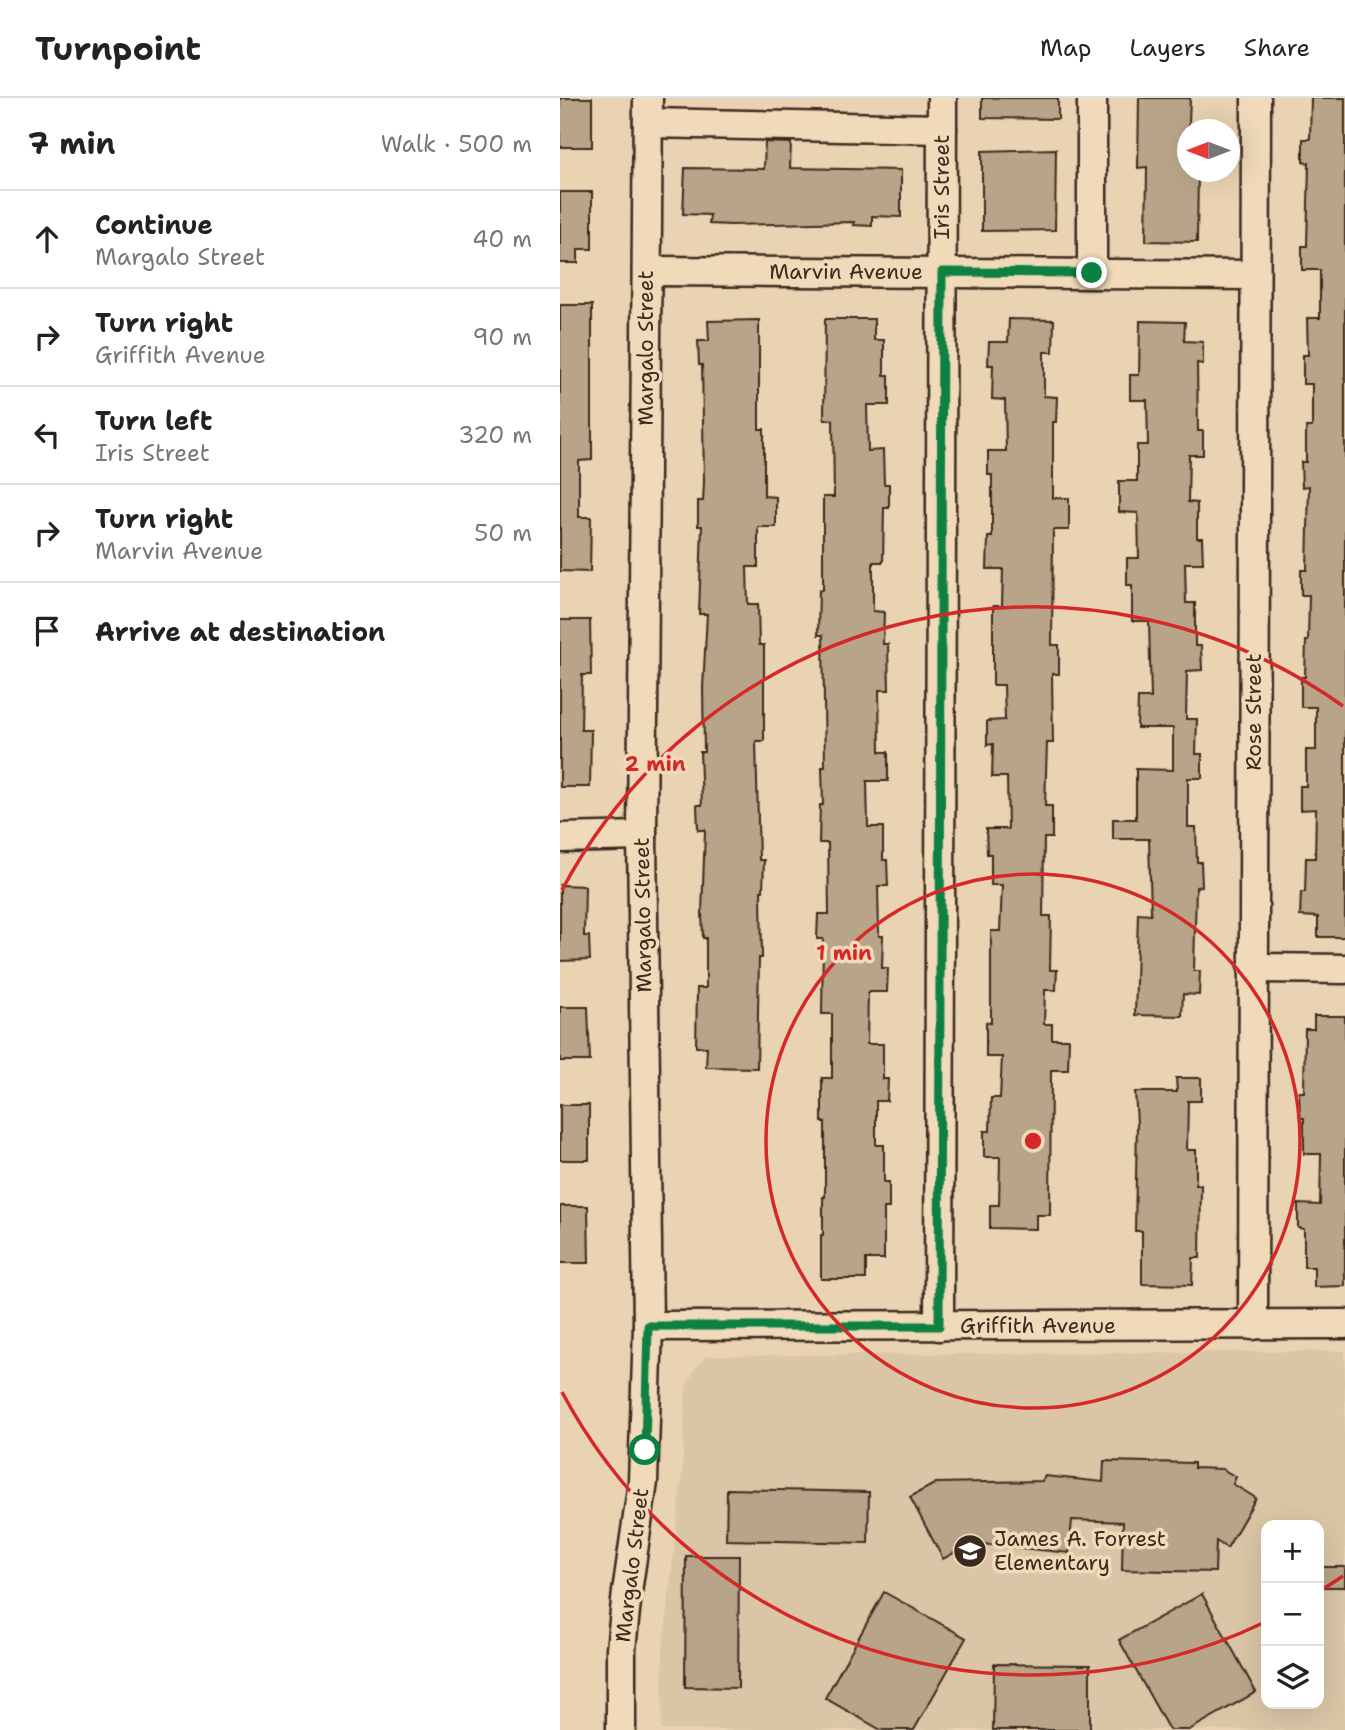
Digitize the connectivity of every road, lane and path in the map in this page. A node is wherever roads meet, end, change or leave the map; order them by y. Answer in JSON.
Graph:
{"nodes":[{"id":1,"x":942,"y":98,"type":"edge"},
{"id":2,"x":1092,"y":98,"type":"edge"},
{"id":3,"x":1255,"y":98,"type":"edge"},
{"id":4,"x":648,"y":110,"type":"edge"},
{"id":5,"x":942,"y":129,"type":"junction"},
{"id":6,"x":646,"y":271,"type":"junction"},
{"id":7,"x":942,"y":272,"type":"junction"},
{"id":8,"x":1092,"y":273,"type":"junction"},
{"id":9,"x":1255,"y":275,"type":"junction"},
{"id":10,"x":642,"y":836,"type":"junction"},
{"id":11,"x":560,"y":838,"type":"edge"},
{"id":12,"x":1253,"y":968,"type":"junction"},
{"id":13,"x":1345,"y":969,"type":"edge"},
{"id":14,"x":1345,"y":1324,"type":"edge"},
{"id":15,"x":1253,"y":1325,"type":"junction"},
{"id":16,"x":648,"y":1326,"type":"junction"},
{"id":17,"x":939,"y":1326,"type":"junction"},
{"id":18,"x":621,"y":1730,"type":"edge"}],
"edges":[{"from":1,"to":5,"type":"street","name":"Iris Street"},
{"from":2,"to":8,"type":"street"},
{"from":3,"to":9,"type":"street","name":"Rose Street"},
{"from":4,"to":5,"type":"street"},
{"from":4,"to":6,"type":"street","name":"Margalo Street"},
{"from":5,"to":7,"type":"street","name":"Iris Street"},
{"from":6,"to":7,"type":"street","name":"Marvin Avenue"},
{"from":6,"to":10,"type":"street","name":"Margalo Street"},
{"from":7,"to":8,"type":"street","name":"Marvin Avenue"},
{"from":7,"to":17,"type":"street","name":"Iris Street"},
{"from":8,"to":9,"type":"street","name":"Marvin Avenue"},
{"from":9,"to":12,"type":"street","name":"Rose Street"},
{"from":10,"to":11,"type":"street"},
{"from":10,"to":16,"type":"street","name":"Margalo Street"},
{"from":12,"to":13,"type":"street"},
{"from":12,"to":15,"type":"street","name":"Rose Street"},
{"from":14,"to":15,"type":"street","name":"Griffith Avenue"},
{"from":15,"to":17,"type":"street","name":"Griffith Avenue"},
{"from":16,"to":17,"type":"street","name":"Griffith Avenue"},
{"from":16,"to":18,"type":"street","name":"Margalo Street"}]}
